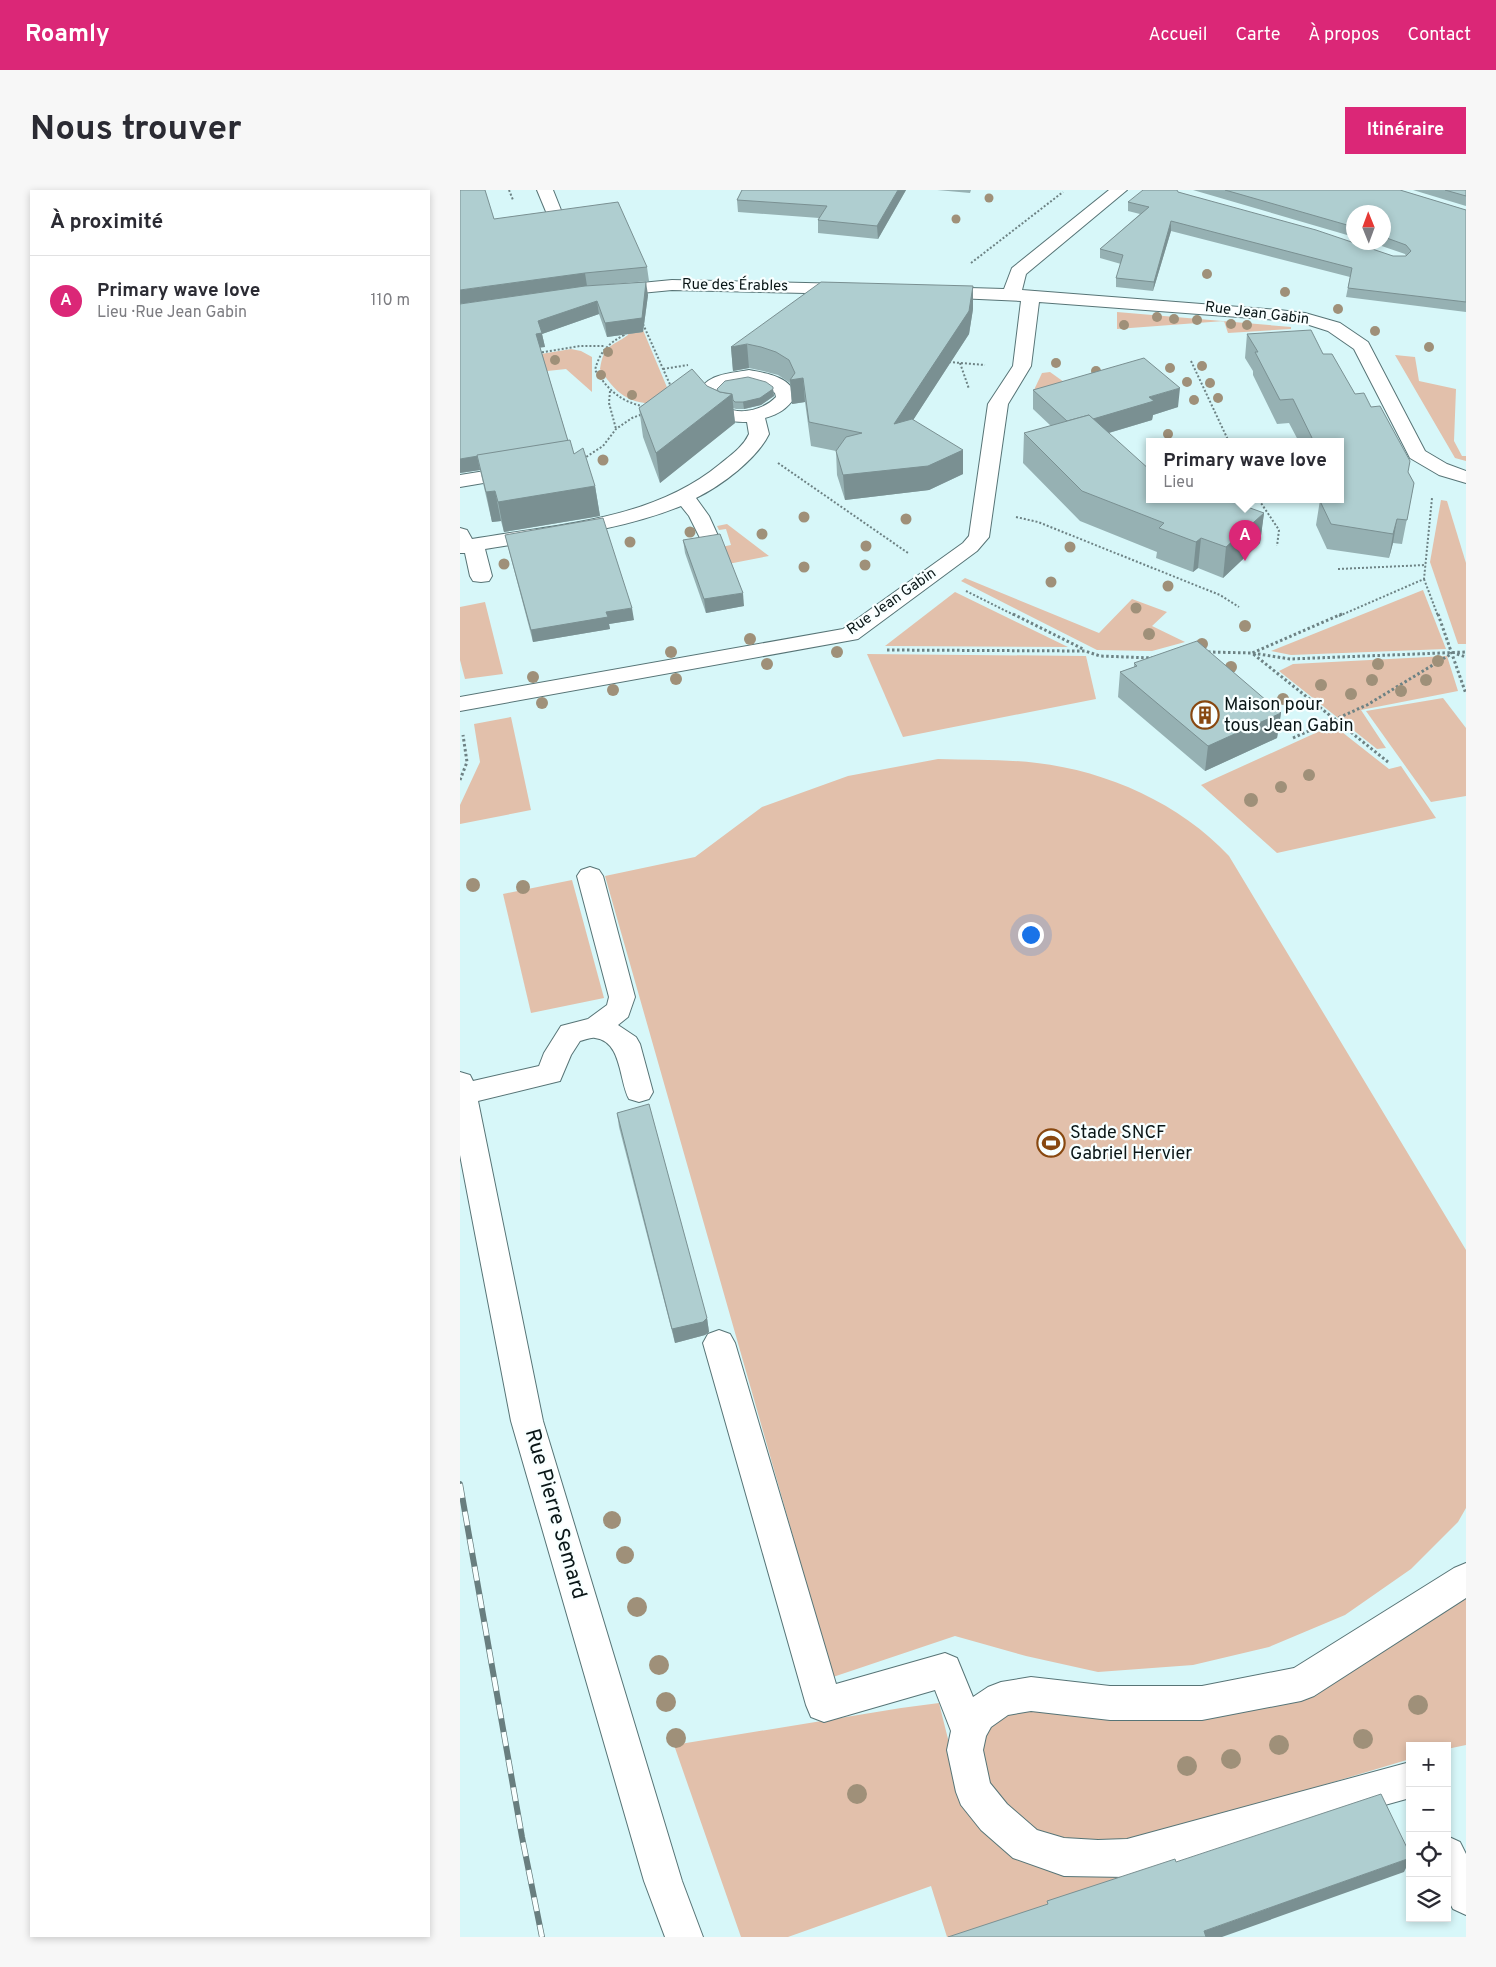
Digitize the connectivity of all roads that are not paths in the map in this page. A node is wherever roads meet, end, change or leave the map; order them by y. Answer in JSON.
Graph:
{"nodes":[{"id":1,"x":545,"y":190,"type":"edge"},
{"id":2,"x":1119,"y":190,"type":"edge"},
{"id":3,"x":553,"y":210,"type":"edge"},
{"id":4,"x":862,"y":290,"type":"edge"},
{"id":5,"x":920,"y":291,"type":"edge"},
{"id":6,"x":595,"y":292,"type":"edge"},
{"id":7,"x":1021,"y":295,"type":"junction"},
{"id":8,"x":755,"y":415,"type":"junction"},
{"id":9,"x":575,"y":463,"type":"edge"},
{"id":10,"x":1466,"y":477,"type":"edge"},
{"id":11,"x":460,"y":481,"type":"edge"},
{"id":12,"x":684,"y":498,"type":"junction"},
{"id":13,"x":709,"y":538,"type":"edge"},
{"id":14,"x":464,"y":543,"type":"edge"},
{"id":15,"x":480,"y":576,"type":"dead end"},
{"id":16,"x":460,"y":704,"type":"edge"},
{"id":17,"x":590,"y":876,"type":"dead end"},
{"id":18,"x":596,"y":1027,"type":"junction"},
{"id":19,"x":461,"y":1088,"type":"edge"},
{"id":20,"x":639,"y":1092,"type":"dead end"},
{"id":21,"x":719,"y":1343,"type":"dead end"},
{"id":22,"x":1466,"y":1579,"type":"edge"},
{"id":23,"x":969,"y":1731,"type":"junction"},
{"id":24,"x":1406,"y":1781,"type":"edge"},
{"id":25,"x":1451,"y":1864,"type":"edge"},
{"id":26,"x":1466,"y":1896,"type":"edge"},
{"id":27,"x":684,"y":1937,"type":"edge"}],
"edges":[{"from":1,"to":3,"type":"street"},
{"from":2,"to":7,"type":"street"},
{"from":4,"to":6,"type":"street","name":"Rue des Érables"},
{"from":5,"to":7,"type":"street"},
{"from":7,"to":10,"type":"street","name":"Rue Jean Gabin"},
{"from":7,"to":16,"type":"street","name":"Rue Jean Gabin"},
{"from":8,"to":8,"type":"street"},
{"from":8,"to":12,"type":"street"},
{"from":9,"to":11,"type":"street"},
{"from":12,"to":13,"type":"street"},
{"from":12,"to":14,"type":"street"},
{"from":14,"to":15,"type":"street"},
{"from":17,"to":18,"type":"street"},
{"from":18,"to":19,"type":"street"},
{"from":18,"to":20,"type":"street"},
{"from":19,"to":27,"type":"street","name":"Rue Pierre Semard"},
{"from":21,"to":23,"type":"street"},
{"from":22,"to":23,"type":"street"},
{"from":23,"to":24,"type":"street"},
{"from":25,"to":26,"type":"street"}]}
